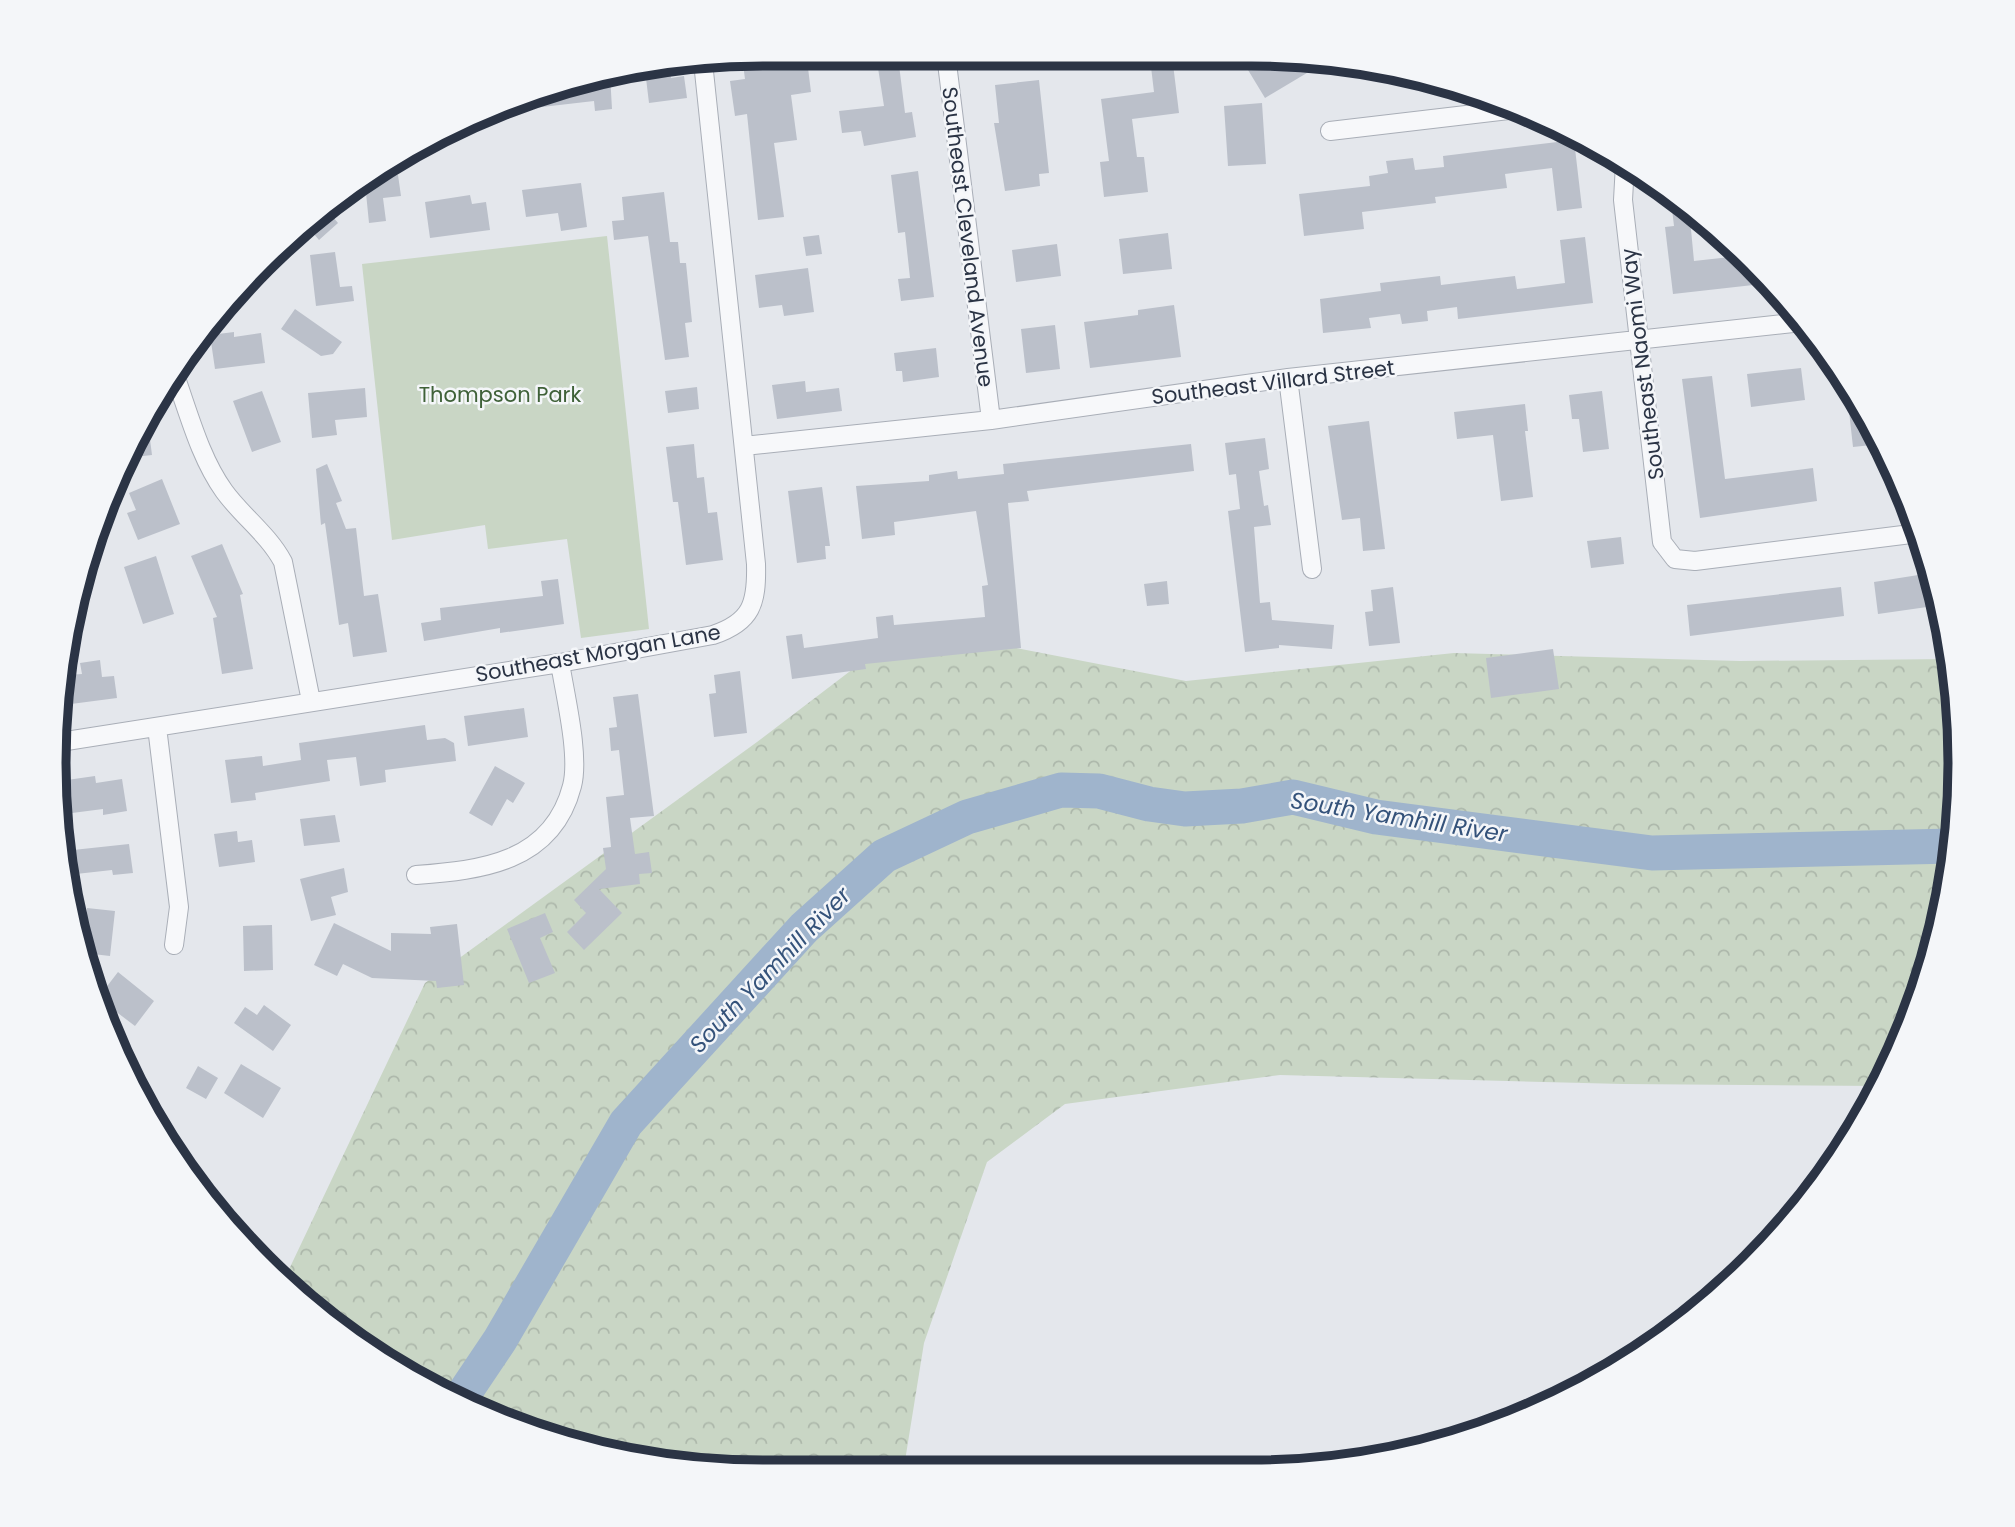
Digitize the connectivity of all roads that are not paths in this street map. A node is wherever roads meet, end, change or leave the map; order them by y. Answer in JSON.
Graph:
{"nodes":[{"id":1,"x":947,"y":66,"type":"edge"},
{"id":2,"x":704,"y":69,"type":"edge"},
{"id":3,"x":1497,"y":111,"type":"edge"},
{"id":4,"x":1330,"y":131,"type":"dead end"},
{"id":5,"x":1624,"y":175,"type":"edge"},
{"id":6,"x":1791,"y":323,"type":"edge"},
{"id":7,"x":1640,"y":341,"type":"junction"},
{"id":8,"x":1288,"y":378,"type":"junction"},
{"id":9,"x":179,"y":385,"type":"edge"},
{"id":10,"x":991,"y":420,"type":"junction"},
{"id":11,"x":744,"y":446,"type":"junction"},
{"id":12,"x":1910,"y":534,"type":"edge"},
{"id":13,"x":1312,"y":569,"type":"dead end"},
{"id":14,"x":560,"y":663,"type":"junction"},
{"id":15,"x":311,"y":701,"type":"junction"},
{"id":16,"x":157,"y":727,"type":"junction"},
{"id":17,"x":67,"y":741,"type":"edge"},
{"id":18,"x":416,"y":875,"type":"dead end"},
{"id":19,"x":174,"y":945,"type":"dead end"}],
"edges":[{"from":1,"to":10,"type":"street","name":"Southeast Cleveland Avenue"},
{"from":2,"to":11,"type":"street","name":"Southeast Morgan Lane"},
{"from":3,"to":4,"type":"street"},
{"from":5,"to":7,"type":"street","name":"Southeast Naomi Way"},
{"from":6,"to":7,"type":"street","name":"Southeast Villard Street"},
{"from":7,"to":8,"type":"street","name":"Southeast Villard Street"},
{"from":7,"to":12,"type":"street","name":"Southeast Naomi Way"},
{"from":8,"to":10,"type":"street","name":"Southeast Villard Street"},
{"from":8,"to":13,"type":"street"},
{"from":9,"to":15,"type":"street"},
{"from":10,"to":11,"type":"street","name":"Southeast Villard Street"},
{"from":11,"to":14,"type":"street","name":"Southeast Morgan Lane"},
{"from":14,"to":15,"type":"street","name":"Southeast Morgan Lane"},
{"from":14,"to":18,"type":"street"},
{"from":15,"to":16,"type":"street","name":"Southeast Morgan Lane"},
{"from":16,"to":17,"type":"street","name":"Southeast Morgan Lane"},
{"from":16,"to":19,"type":"street"}]}
